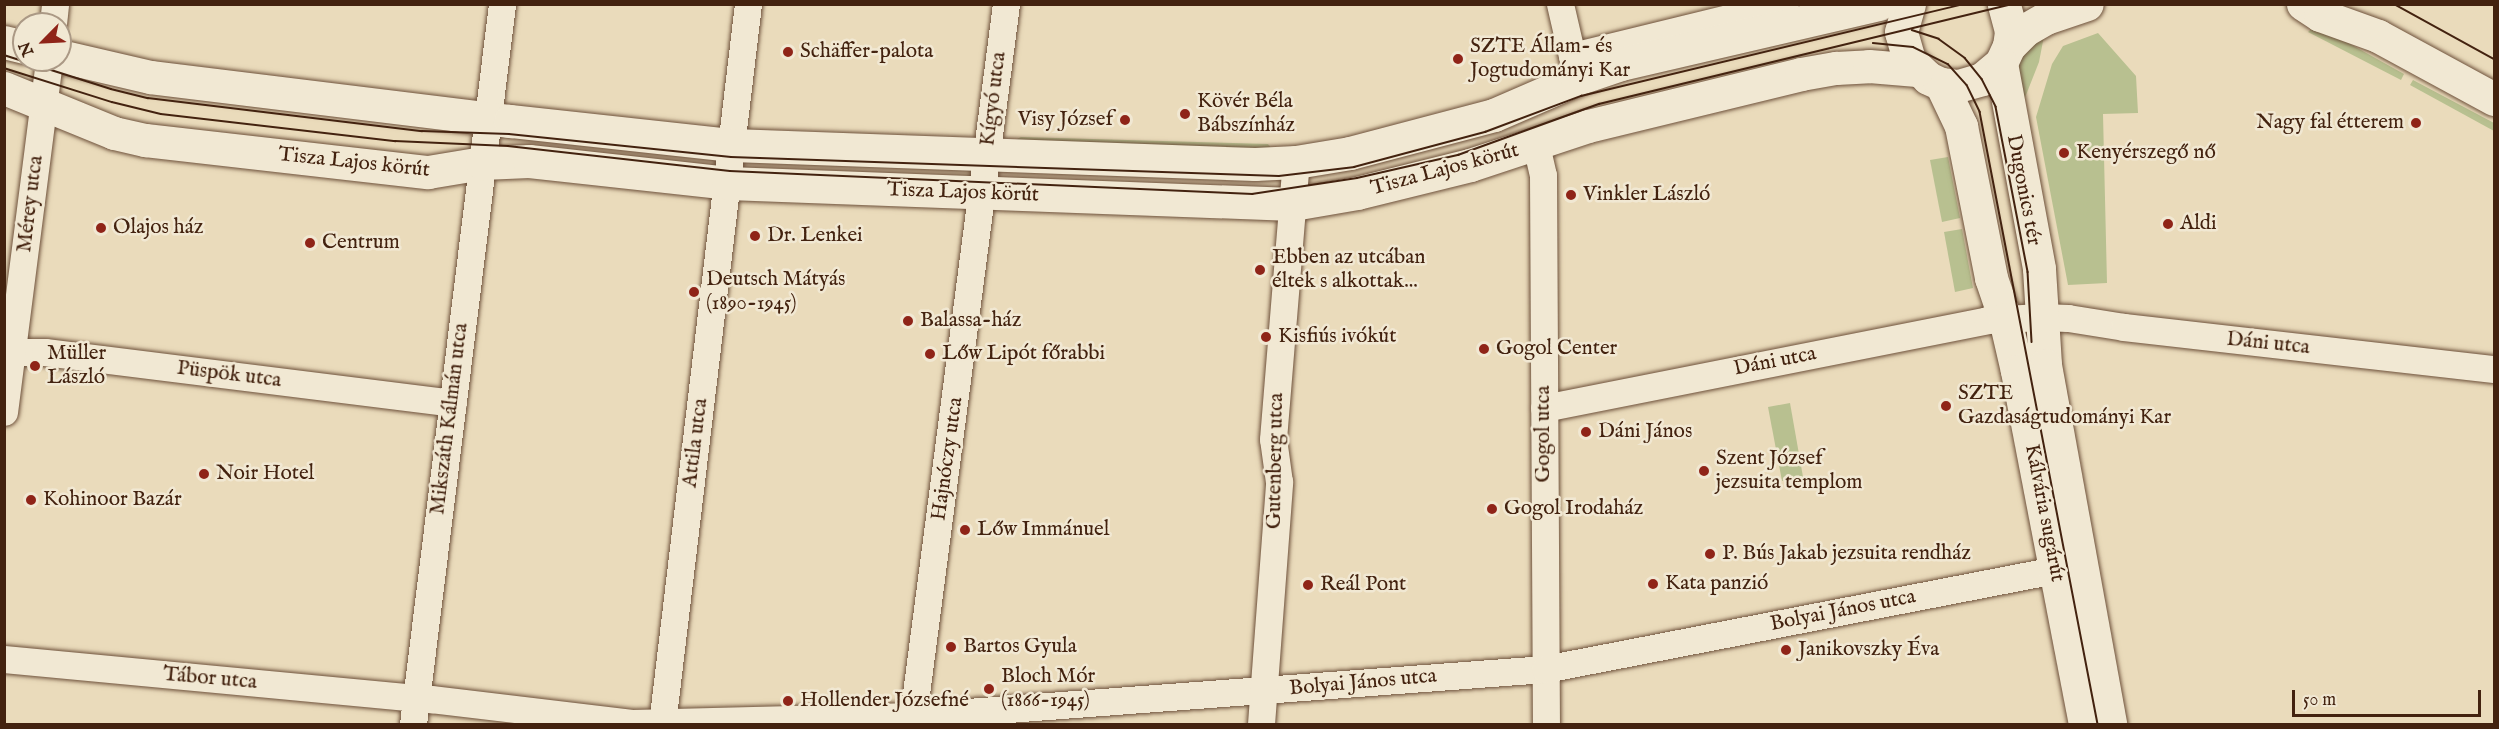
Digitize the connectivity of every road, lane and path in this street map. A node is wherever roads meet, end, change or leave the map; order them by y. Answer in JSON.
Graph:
{"nodes":[{"id":1,"x":502,"y":4,"type":"edge"},
{"id":2,"x":748,"y":4,"type":"edge"},
{"id":3,"x":1006,"y":4,"type":"edge"},
{"id":4,"x":1560,"y":4,"type":"edge"},
{"id":5,"x":1785,"y":4,"type":"edge"},
{"id":6,"x":1878,"y":4,"type":"edge"},
{"id":7,"x":1909,"y":4,"type":"edge"},
{"id":8,"x":2004,"y":4,"type":"edge"},
{"id":9,"x":2087,"y":4,"type":"edge"},
{"id":10,"x":2303,"y":4,"type":"edge"},
{"id":11,"x":2340,"y":4,"type":"edge"},
{"id":12,"x":2378,"y":36,"type":"junction"},
{"id":13,"x":2005,"y":54,"type":"junction"},
{"id":14,"x":72,"y":59,"type":"edge"},
{"id":15,"x":47,"y":72,"type":"edge"},
{"id":16,"x":1929,"y":77,"type":"junction"},
{"id":17,"x":4,"y":88,"type":"edge"},
{"id":18,"x":2494,"y":99,"type":"edge"},
{"id":19,"x":43,"y":104,"type":"junction"},
{"id":20,"x":485,"y":140,"type":"junction"},
{"id":21,"x":1536,"y":145,"type":"junction"},
{"id":22,"x":988,"y":153,"type":"junction"},
{"id":23,"x":1296,"y":162,"type":"junction"},
{"id":24,"x":730,"y":164,"type":"junction"},
{"id":25,"x":983,"y":194,"type":"junction"},
{"id":26,"x":1293,"y":204,"type":"junction"},
{"id":27,"x":2041,"y":317,"type":"junction"},
{"id":28,"x":2006,"y":319,"type":"junction"},
{"id":29,"x":8,"y":353,"type":"edge"},
{"id":30,"x":2494,"y":369,"type":"edge"},
{"id":31,"x":453,"y":403,"type":"junction"},
{"id":32,"x":1544,"y":408,"type":"junction"},
{"id":33,"x":4,"y":412,"type":"edge"},
{"id":34,"x":2055,"y":570,"type":"junction"},
{"id":35,"x":4,"y":659,"type":"edge"},
{"id":36,"x":1545,"y":669,"type":"junction"},
{"id":37,"x":1263,"y":691,"type":"junction"},
{"id":38,"x":416,"y":698,"type":"junction"},
{"id":39,"x":913,"y":720,"type":"edge"},
{"id":40,"x":412,"y":724,"type":"edge"},
{"id":41,"x":662,"y":724,"type":"edge"},
{"id":42,"x":1261,"y":724,"type":"edge"},
{"id":43,"x":1546,"y":724,"type":"edge"},
{"id":44,"x":2085,"y":724,"type":"edge"},
{"id":45,"x":2110,"y":724,"type":"edge"}],
"edges":[{"from":1,"to":20,"type":"street","name":"Mikszáth Kálmán utca"},
{"from":2,"to":24,"type":"street","name":"Attila utca"},
{"from":3,"to":22,"type":"street","name":"Kígyó utca"},
{"from":4,"to":5,"type":"street"},
{"from":6,"to":23,"type":"street","name":"Tisza Lajos körút"},
{"from":7,"to":16,"type":"street"},
{"from":8,"to":13,"type":"street","name":"Dugonics tér"},
{"from":9,"to":13,"type":"street"},
{"from":10,"to":12,"type":"street"},
{"from":11,"to":12,"type":"street"},
{"from":12,"to":18,"type":"street"},
{"from":13,"to":16,"type":"street","name":"Tisza Lajos körút"},
{"from":13,"to":27,"type":"street","name":"Dugonics tér"},
{"from":14,"to":20,"type":"street","name":"Tisza Lajos körút"},
{"from":15,"to":19,"type":"street","name":"Mérey utca"},
{"from":16,"to":21,"type":"street","name":"Tisza Lajos körút"},
{"from":16,"to":28,"type":"street"},
{"from":17,"to":19,"type":"street","name":"Tisza Lajos körút"},
{"from":19,"to":20,"type":"street","name":"Tisza Lajos körút"},
{"from":19,"to":29,"type":"street","name":"Mérey utca"},
{"from":20,"to":24,"type":"street","name":"Tisza Lajos körút"},
{"from":20,"to":24,"type":"street","name":"Tisza Lajos körút"},
{"from":20,"to":31,"type":"street","name":"Mikszáth Kálmán utca"},
{"from":21,"to":26,"type":"street","name":"Tisza Lajos körút"},
{"from":21,"to":32,"type":"street","name":"Gogol utca"},
{"from":22,"to":23,"type":"street","name":"Tisza Lajos körút"},
{"from":22,"to":24,"type":"street","name":"Tisza Lajos körút"},
{"from":22,"to":25,"type":"street","name":"Kígyó utca"},
{"from":23,"to":26,"type":"street","name":"Gutenberg utca"},
{"from":24,"to":25,"type":"street","name":"Tisza Lajos körút"},
{"from":24,"to":41,"type":"street","name":"Attila utca"},
{"from":25,"to":26,"type":"street","name":"Tisza Lajos körút"},
{"from":25,"to":39,"type":"street","name":"Hajnóczy utca"},
{"from":26,"to":37,"type":"street","name":"Gutenberg utca"},
{"from":27,"to":28,"type":"street"},
{"from":27,"to":30,"type":"street","name":"Dáni utca"},
{"from":27,"to":45,"type":"street","name":"Kálvária sugárút"},
{"from":28,"to":32,"type":"street","name":"Dáni utca"},
{"from":28,"to":34,"type":"street","name":"Kálvária sugárút"},
{"from":29,"to":31,"type":"street","name":"Püspök utca"},
{"from":29,"to":33,"type":"street","name":"Mérey utca"},
{"from":31,"to":38,"type":"street","name":"Mikszáth Kálmán utca"},
{"from":32,"to":36,"type":"street","name":"Gogol utca"},
{"from":34,"to":36,"type":"street","name":"Bolyai János utca"},
{"from":34,"to":44,"type":"street","name":"Kálvária sugárút"},
{"from":35,"to":38,"type":"street","name":"Tábor utca"},
{"from":36,"to":37,"type":"street","name":"Bolyai János utca"},
{"from":36,"to":43,"type":"street","name":"Gogol utca"},
{"from":37,"to":39,"type":"street","name":"Bolyai János utca"},
{"from":37,"to":42,"type":"street","name":"Gutenberg utca"},
{"from":38,"to":40,"type":"street","name":"Mikszáth Kálmán utca"},
{"from":38,"to":41,"type":"street","name":"Tábor utca"},
{"from":39,"to":41,"type":"street","name":"Bolyai János utca"}]}
